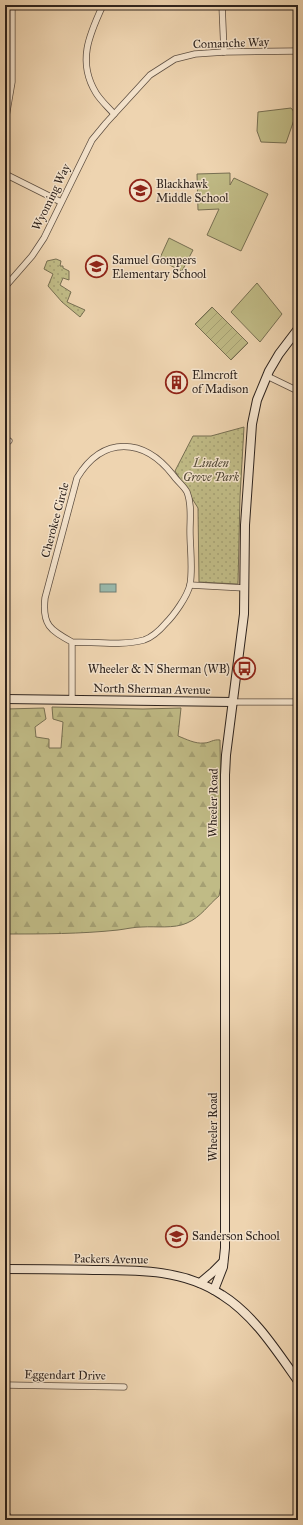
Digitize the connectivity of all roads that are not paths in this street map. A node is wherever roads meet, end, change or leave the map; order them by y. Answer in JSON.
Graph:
{"nodes":[{"id":1,"x":12,"y":5,"type":"edge"},
{"id":2,"x":103,"y":5,"type":"edge"},
{"id":3,"x":222,"y":5,"type":"edge"},
{"id":4,"x":298,"y":51,"type":"edge"},
{"id":5,"x":224,"y":52,"type":"junction"},
{"id":6,"x":114,"y":114,"type":"junction"},
{"id":7,"x":5,"y":123,"type":"edge"},
{"id":8,"x":5,"y":174,"type":"edge"},
{"id":9,"x":61,"y":202,"type":"junction"},
{"id":10,"x":5,"y":287,"type":"edge"},
{"id":11,"x":298,"y":329,"type":"edge"},
{"id":12,"x":267,"y":376,"type":"junction"},
{"id":13,"x":298,"y":391,"type":"edge"},
{"id":14,"x":190,"y":585,"type":"junction"},
{"id":15,"x":245,"y":588,"type":"junction"},
{"id":16,"x":72,"y":642,"type":"junction"},
{"id":17,"x":5,"y":699,"type":"edge"},
{"id":18,"x":72,"y":700,"type":"junction"},
{"id":19,"x":233,"y":702,"type":"junction"},
{"id":20,"x":298,"y":702,"type":"edge"},
{"id":21,"x":224,"y":1262,"type":"junction"},
{"id":22,"x":5,"y":1269,"type":"edge"},
{"id":23,"x":200,"y":1283,"type":"junction"},
{"id":24,"x":214,"y":1290,"type":"junction"},
{"id":25,"x":298,"y":1381,"type":"edge"},
{"id":26,"x":5,"y":1385,"type":"edge"},
{"id":27,"x":124,"y":1387,"type":"dead end"}],
"edges":[{"from":1,"to":7,"type":"street"},
{"from":2,"to":6,"type":"street"},
{"from":3,"to":5,"type":"street"},
{"from":4,"to":5,"type":"street","name":"Comanche Way"},
{"from":5,"to":6,"type":"street","name":"Comanche Way"},
{"from":6,"to":9,"type":"street","name":"Wyoming Way"},
{"from":8,"to":9,"type":"street"},
{"from":9,"to":10,"type":"street","name":"Wyoming Way"},
{"from":11,"to":12,"type":"street","name":"Wheeler Road"},
{"from":12,"to":13,"type":"street"},
{"from":12,"to":15,"type":"street","name":"Wheeler Road"},
{"from":14,"to":15,"type":"street"},
{"from":14,"to":16,"type":"street","name":"Cherokee Circle"},
{"from":14,"to":16,"type":"street","name":"Cherokee Circle"},
{"from":15,"to":19,"type":"street","name":"Wheeler Road"},
{"from":16,"to":18,"type":"street"},
{"from":17,"to":18,"type":"street","name":"North Sherman Avenue"},
{"from":18,"to":19,"type":"street","name":"North Sherman Avenue"},
{"from":19,"to":20,"type":"street","name":"North Sherman Avenue"},
{"from":19,"to":21,"type":"street","name":"Wheeler Road"},
{"from":21,"to":23,"type":"street"},
{"from":21,"to":24,"type":"street","name":"Wheeler Road"},
{"from":22,"to":23,"type":"street","name":"Packers Avenue"},
{"from":23,"to":24,"type":"street","name":"Packers Avenue"},
{"from":24,"to":25,"type":"street","name":"Packers Avenue"},
{"from":26,"to":27,"type":"street","name":"Eggendart Drive"}]}
